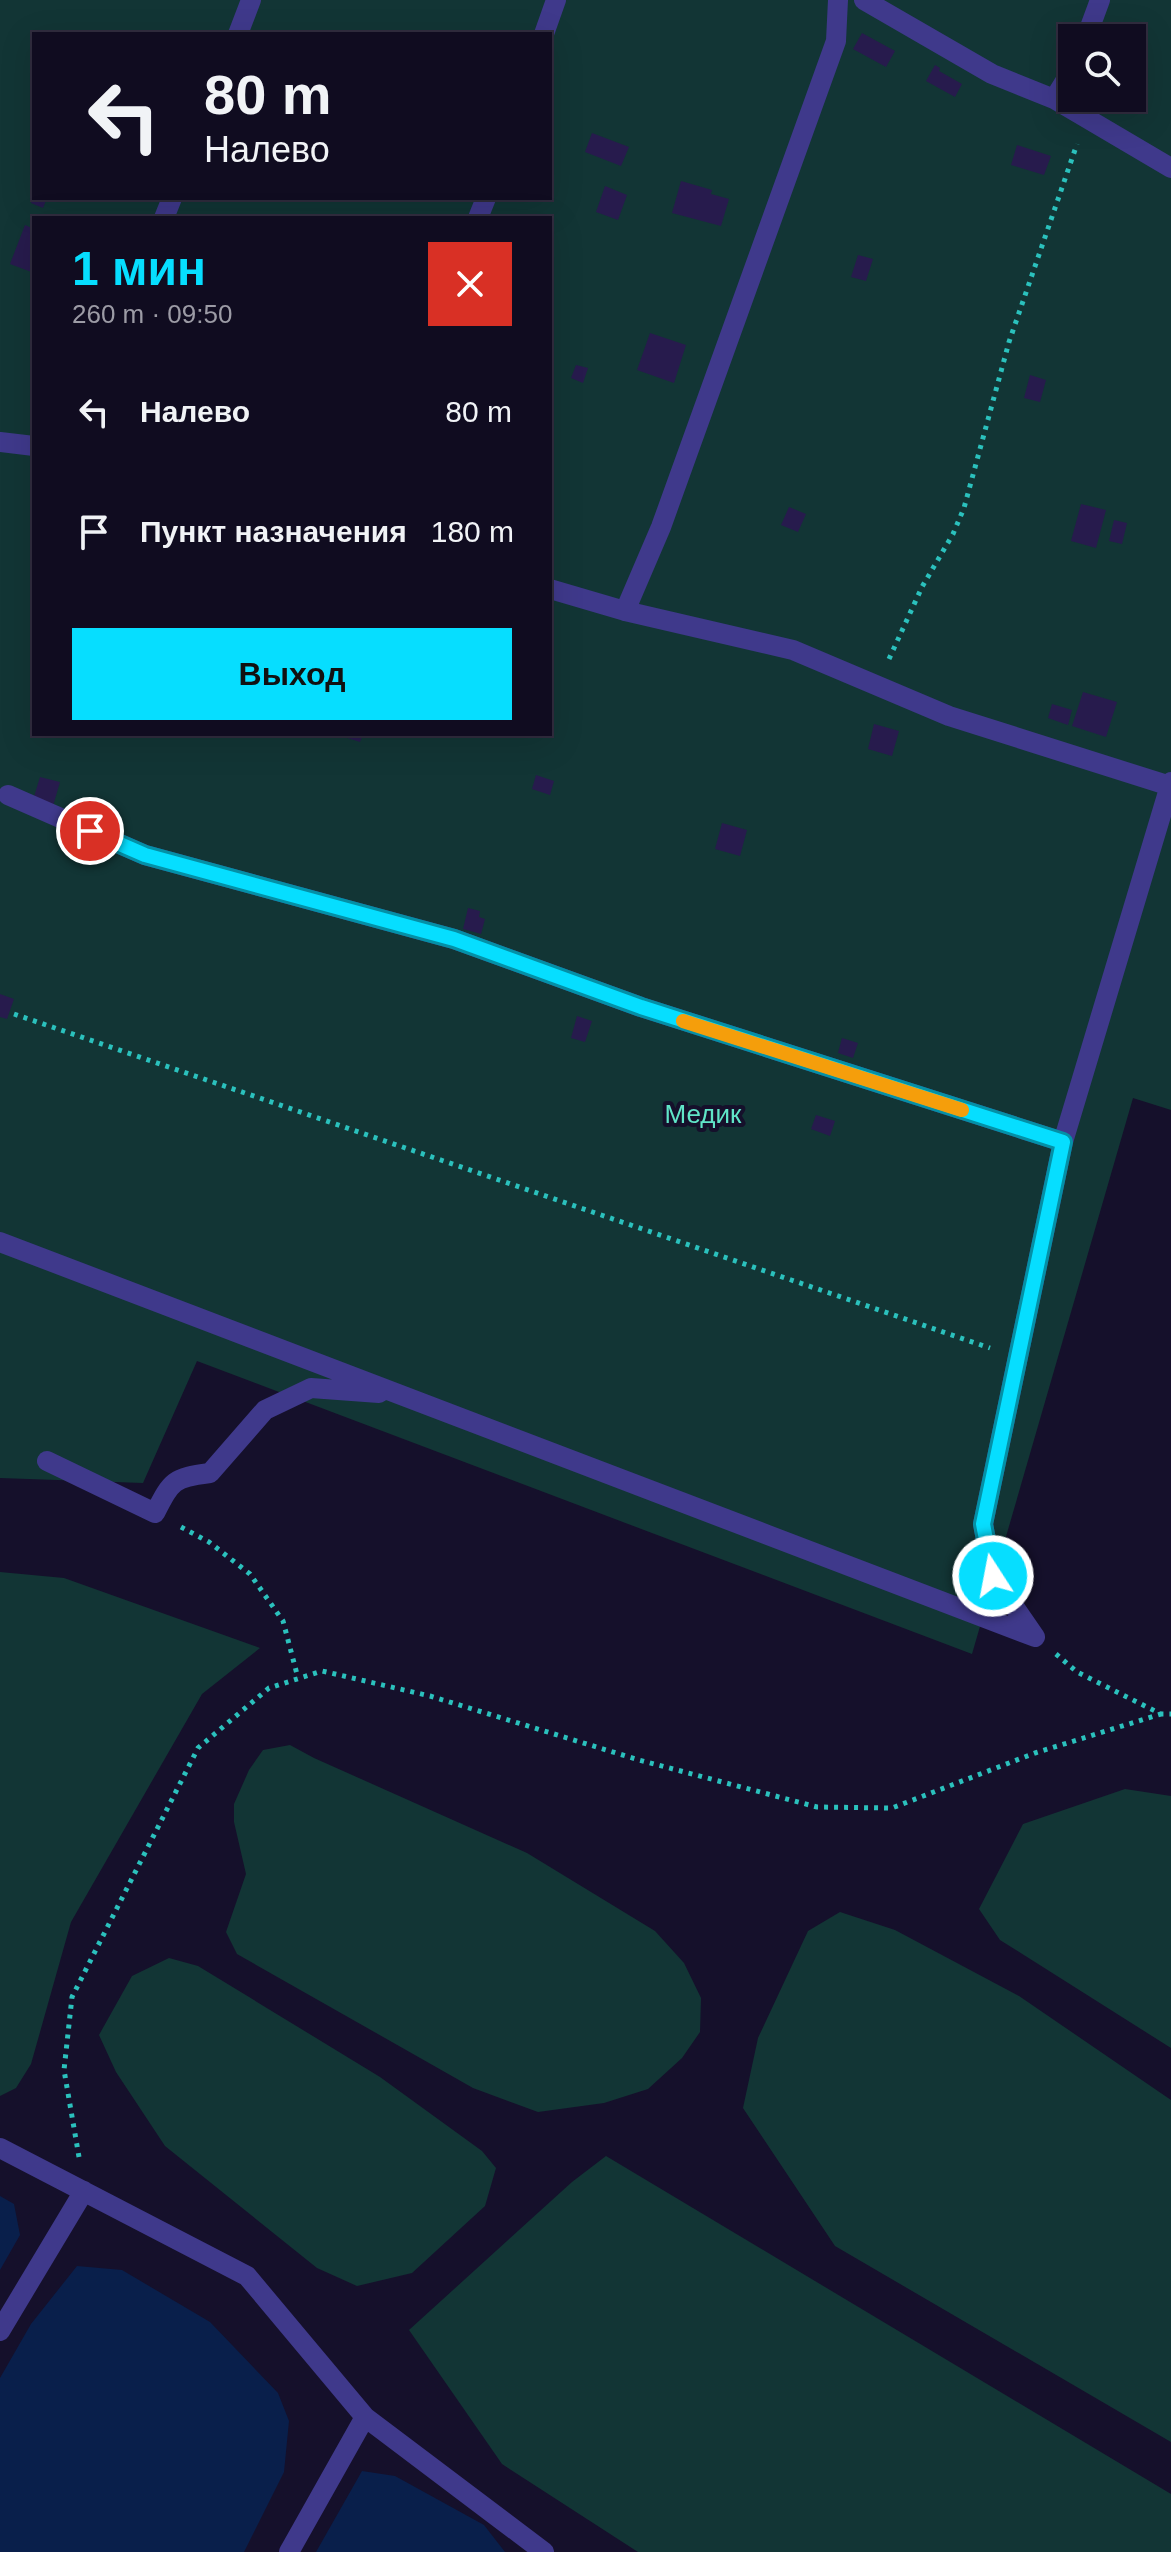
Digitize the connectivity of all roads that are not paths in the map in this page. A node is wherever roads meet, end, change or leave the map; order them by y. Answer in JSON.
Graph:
{"nodes":[{"id":1,"x":251,"y":0,"type":"edge"},
{"id":2,"x":556,"y":0,"type":"edge"},
{"id":3,"x":838,"y":0,"type":"edge"},
{"id":4,"x":864,"y":0,"type":"edge"},
{"id":5,"x":1100,"y":0,"type":"edge"},
{"id":6,"x":1091,"y":24,"type":"edge"},
{"id":7,"x":239,"y":32,"type":"edge"},
{"id":8,"x":545,"y":32,"type":"edge"},
{"id":9,"x":1058,"y":93,"type":"edge"},
{"id":10,"x":1054,"y":99,"type":"junction"},
{"id":11,"x":1171,"y":168,"type":"edge"},
{"id":12,"x":0,"y":442,"type":"edge"},
{"id":13,"x":32,"y":446,"type":"edge"},
{"id":14,"x":552,"y":590,"type":"edge"},
{"id":15,"x":625,"y":611,"type":"junction"},
{"id":16,"x":1170,"y":784,"type":"edge"},
{"id":17,"x":8,"y":795,"type":"dead end"},
{"id":18,"x":1063,"y":1142,"type":"junction"},
{"id":19,"x":0,"y":1242,"type":"edge"},
{"id":20,"x":399,"y":1394,"type":"junction"},
{"id":21,"x":47,"y":1461,"type":"dead end"},
{"id":22,"x":0,"y":2148,"type":"edge"},
{"id":23,"x":84,"y":2191,"type":"junction"},
{"id":24,"x":0,"y":2331,"type":"edge"},
{"id":25,"x":365,"y":2417,"type":"junction"},
{"id":26,"x":289,"y":2552,"type":"edge"},
{"id":27,"x":544,"y":2552,"type":"edge"}],
"edges":[{"from":1,"to":7,"type":"lane"},
{"from":2,"to":8,"type":"lane"},
{"from":3,"to":15,"type":"lane"},
{"from":4,"to":10,"type":"lane"},
{"from":5,"to":6,"type":"lane"},
{"from":9,"to":10,"type":"lane"},
{"from":10,"to":11,"type":"lane"},
{"from":12,"to":13,"type":"lane"},
{"from":14,"to":15,"type":"lane"},
{"from":15,"to":16,"type":"lane"},
{"from":16,"to":18,"type":"lane"},
{"from":17,"to":18,"type":"lane"},
{"from":18,"to":20,"type":"lane"},
{"from":19,"to":20,"type":"lane"},
{"from":20,"to":21,"type":"lane"},
{"from":22,"to":23,"type":"lane"},
{"from":23,"to":24,"type":"lane"},
{"from":23,"to":25,"type":"lane"},
{"from":25,"to":26,"type":"lane"},
{"from":25,"to":27,"type":"lane"}]}
